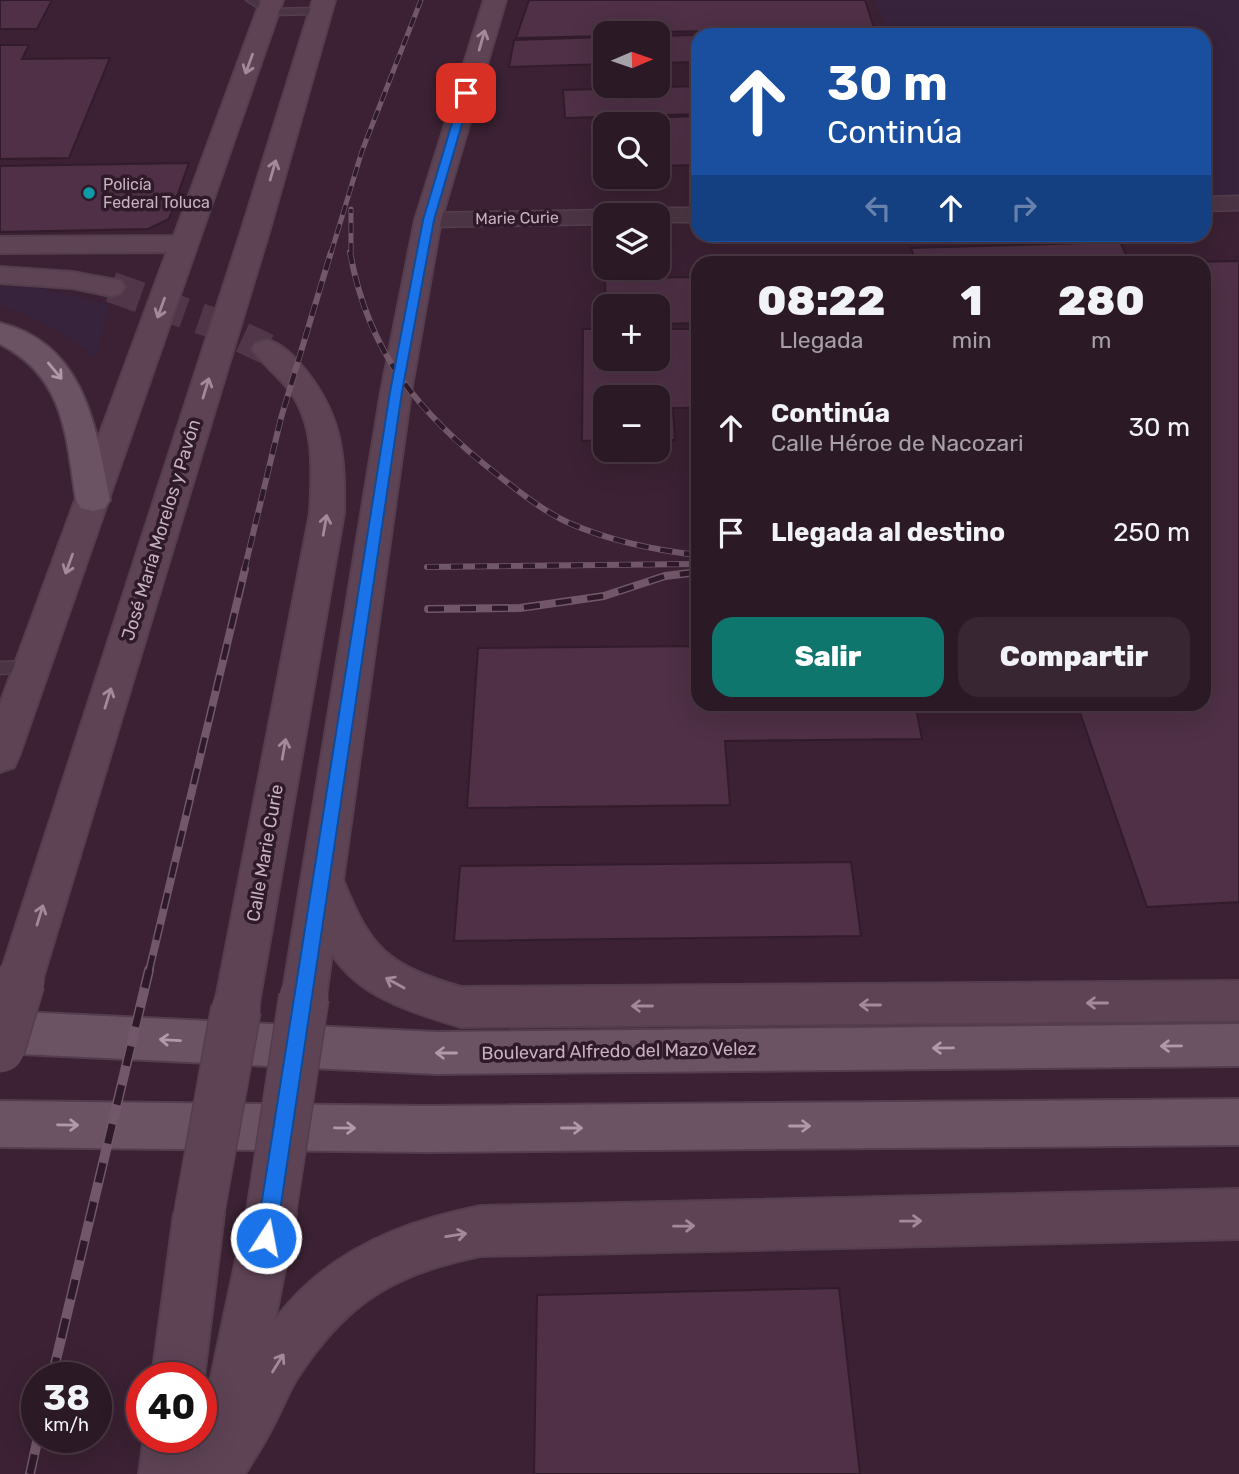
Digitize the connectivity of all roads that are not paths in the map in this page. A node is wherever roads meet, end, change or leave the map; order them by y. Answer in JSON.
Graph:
{"nodes":[{"id":1,"x":495,"y":0,"type":"edge"},
{"id":2,"x":264,"y":4,"type":"edge"},
{"id":3,"x":321,"y":6,"type":"edge"},
{"id":4,"x":1239,"y":203,"type":"edge"},
{"id":5,"x":1211,"y":204,"type":"edge"},
{"id":6,"x":670,"y":215,"type":"edge"},
{"id":7,"x":691,"y":215,"type":"edge"},
{"id":8,"x":593,"y":217,"type":"edge"},
{"id":9,"x":428,"y":220,"type":"junction"},
{"id":10,"x":184,"y":244,"type":"junction"},
{"id":11,"x":0,"y":245,"type":"edge"},
{"id":12,"x":0,"y":275,"type":"edge"},
{"id":13,"x":111,"y":287,"type":"tunnel mouth"},
{"id":14,"x":0,"y":332,"type":"edge"},
{"id":15,"x":267,"y":349,"type":"tunnel mouth"},
{"id":16,"x":93,"y":500,"type":"junction"},
{"id":17,"x":16,"y":667,"type":"edge"},
{"id":18,"x":0,"y":756,"type":"edge"},
{"id":19,"x":321,"y":877,"type":"junction"},
{"id":20,"x":1239,"y":1001,"type":"edge"},
{"id":21,"x":0,"y":1032,"type":"edge"},
{"id":22,"x":1239,"y":1045,"type":"edge"},
{"id":23,"x":0,"y":1048,"type":"edge"},
{"id":24,"x":1239,"y":1122,"type":"edge"},
{"id":25,"x":0,"y":1124,"type":"edge"},
{"id":26,"x":1239,"y":1214,"type":"edge"},
{"id":27,"x":180,"y":1362,"type":"edge"},
{"id":28,"x":169,"y":1453,"type":"edge"},
{"id":29,"x":217,"y":1469,"type":"edge"},
{"id":30,"x":167,"y":1474,"type":"edge"}],
"edges":[{"from":9,"to":1,"type":"main road","one_way":true},
{"from":2,"to":3,"type":"lane"},
{"from":2,"to":10,"type":"main road","one_way":true},
{"from":23,"to":3,"type":"main road","name":"José María Morelos y Pavón","one_way":true,"bridge":true},
{"from":4,"to":5,"type":"street"},
{"from":6,"to":7,"type":"street"},
{"from":8,"to":9,"type":"street","name":"Marie Curie"},
{"from":9,"to":19,"type":"main road"},
{"from":10,"to":11,"type":"main road"},
{"from":10,"to":16,"type":"main road","one_way":true},
{"from":12,"to":13,"type":"main road"},
{"from":14,"to":16,"type":"main road","one_way":true},
{"from":27,"to":15,"type":"main road","name":"Calle Marie Curie","one_way":true,"bridge":true},
{"from":16,"to":17,"type":"main road","one_way":true},
{"from":17,"to":18,"type":"main road"},
{"from":20,"to":19,"type":"main road","one_way":true},
{"from":19,"to":29,"type":"main road","bridge":true},
{"from":22,"to":21,"type":"main road","name":"Boulevard Alfredo del Mazo Velez","one_way":true},
{"from":25,"to":24,"type":"main road","one_way":true},
{"from":29,"to":26,"type":"main road","one_way":true},
{"from":28,"to":30,"type":"main road"}]}
